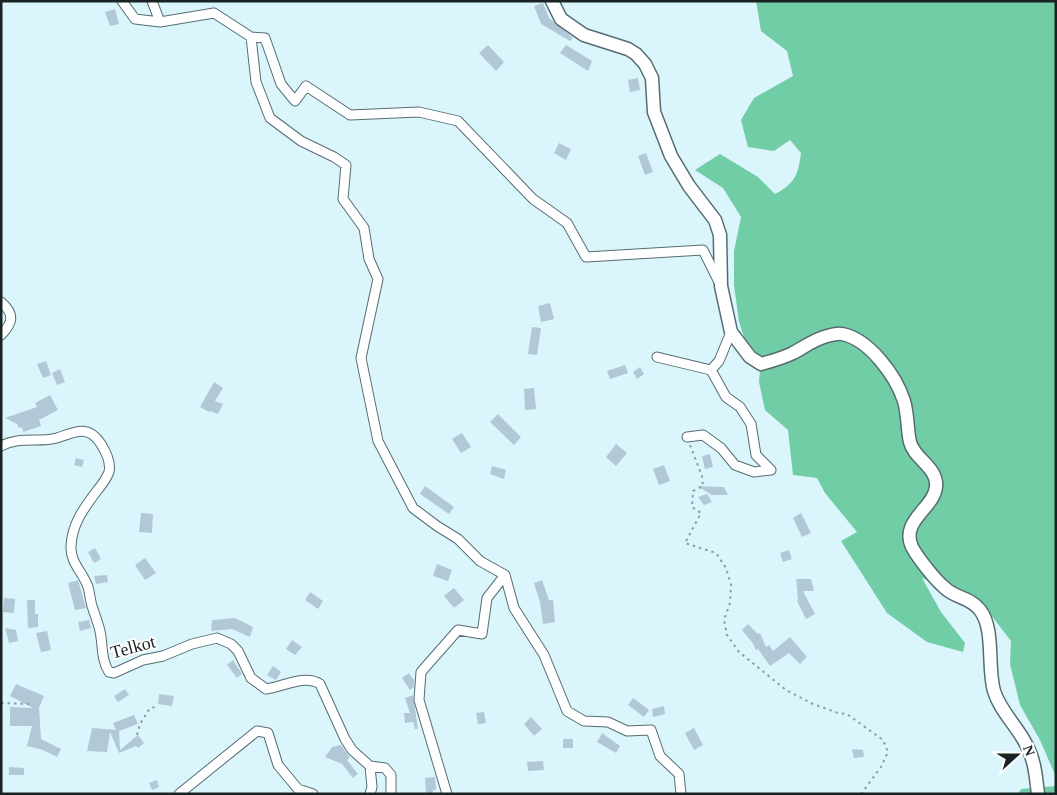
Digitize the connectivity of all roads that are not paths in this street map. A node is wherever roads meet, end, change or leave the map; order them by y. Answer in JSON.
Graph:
{"nodes":[{"id":1,"x":122,"y":1,"type":"edge"},
{"id":2,"x":152,"y":1,"type":"edge"},
{"id":3,"x":552,"y":1,"type":"edge"},
{"id":4,"x":160,"y":22,"type":"junction"},
{"id":5,"x":251,"y":37,"type":"junction"},
{"id":6,"x":722,"y":286,"type":"junction"},
{"id":7,"x":4,"y":305,"type":"edge"},
{"id":8,"x":731,"y":332,"type":"junction"},
{"id":9,"x":1,"y":335,"type":"edge"},
{"id":10,"x":657,"y":357,"type":"dead end"},
{"id":11,"x":711,"y":370,"type":"junction"},
{"id":12,"x":687,"y":437,"type":"road end"},
{"id":13,"x":1,"y":446,"type":"edge"},
{"id":14,"x":504,"y":575,"type":"junction"},
{"id":15,"x":370,"y":766,"type":"junction"},
{"id":16,"x":179,"y":794,"type":"edge"},
{"id":17,"x":313,"y":794,"type":"edge"},
{"id":18,"x":370,"y":794,"type":"edge"},
{"id":19,"x":391,"y":794,"type":"edge"},
{"id":20,"x":447,"y":794,"type":"edge"},
{"id":21,"x":681,"y":794,"type":"edge"},
{"id":22,"x":1038,"y":794,"type":"edge"}],
"edges":[{"from":1,"to":4,"type":"street"},
{"from":2,"to":4,"type":"street"},
{"from":3,"to":6,"type":"street"},
{"from":4,"to":5,"type":"street"},
{"from":5,"to":6,"type":"street"},
{"from":5,"to":14,"type":"street"},
{"from":6,"to":8,"type":"street"},
{"from":7,"to":9,"type":"street"},
{"from":8,"to":11,"type":"street"},
{"from":8,"to":22,"type":"street"},
{"from":10,"to":11,"type":"street"},
{"from":11,"to":12,"type":"street"},
{"from":13,"to":15,"type":"street","name":"Telkot"},
{"from":14,"to":20,"type":"street"},
{"from":14,"to":21,"type":"street"},
{"from":15,"to":18,"type":"street"},
{"from":15,"to":19,"type":"street","name":"Telkot"},
{"from":16,"to":17,"type":"street"}]}
